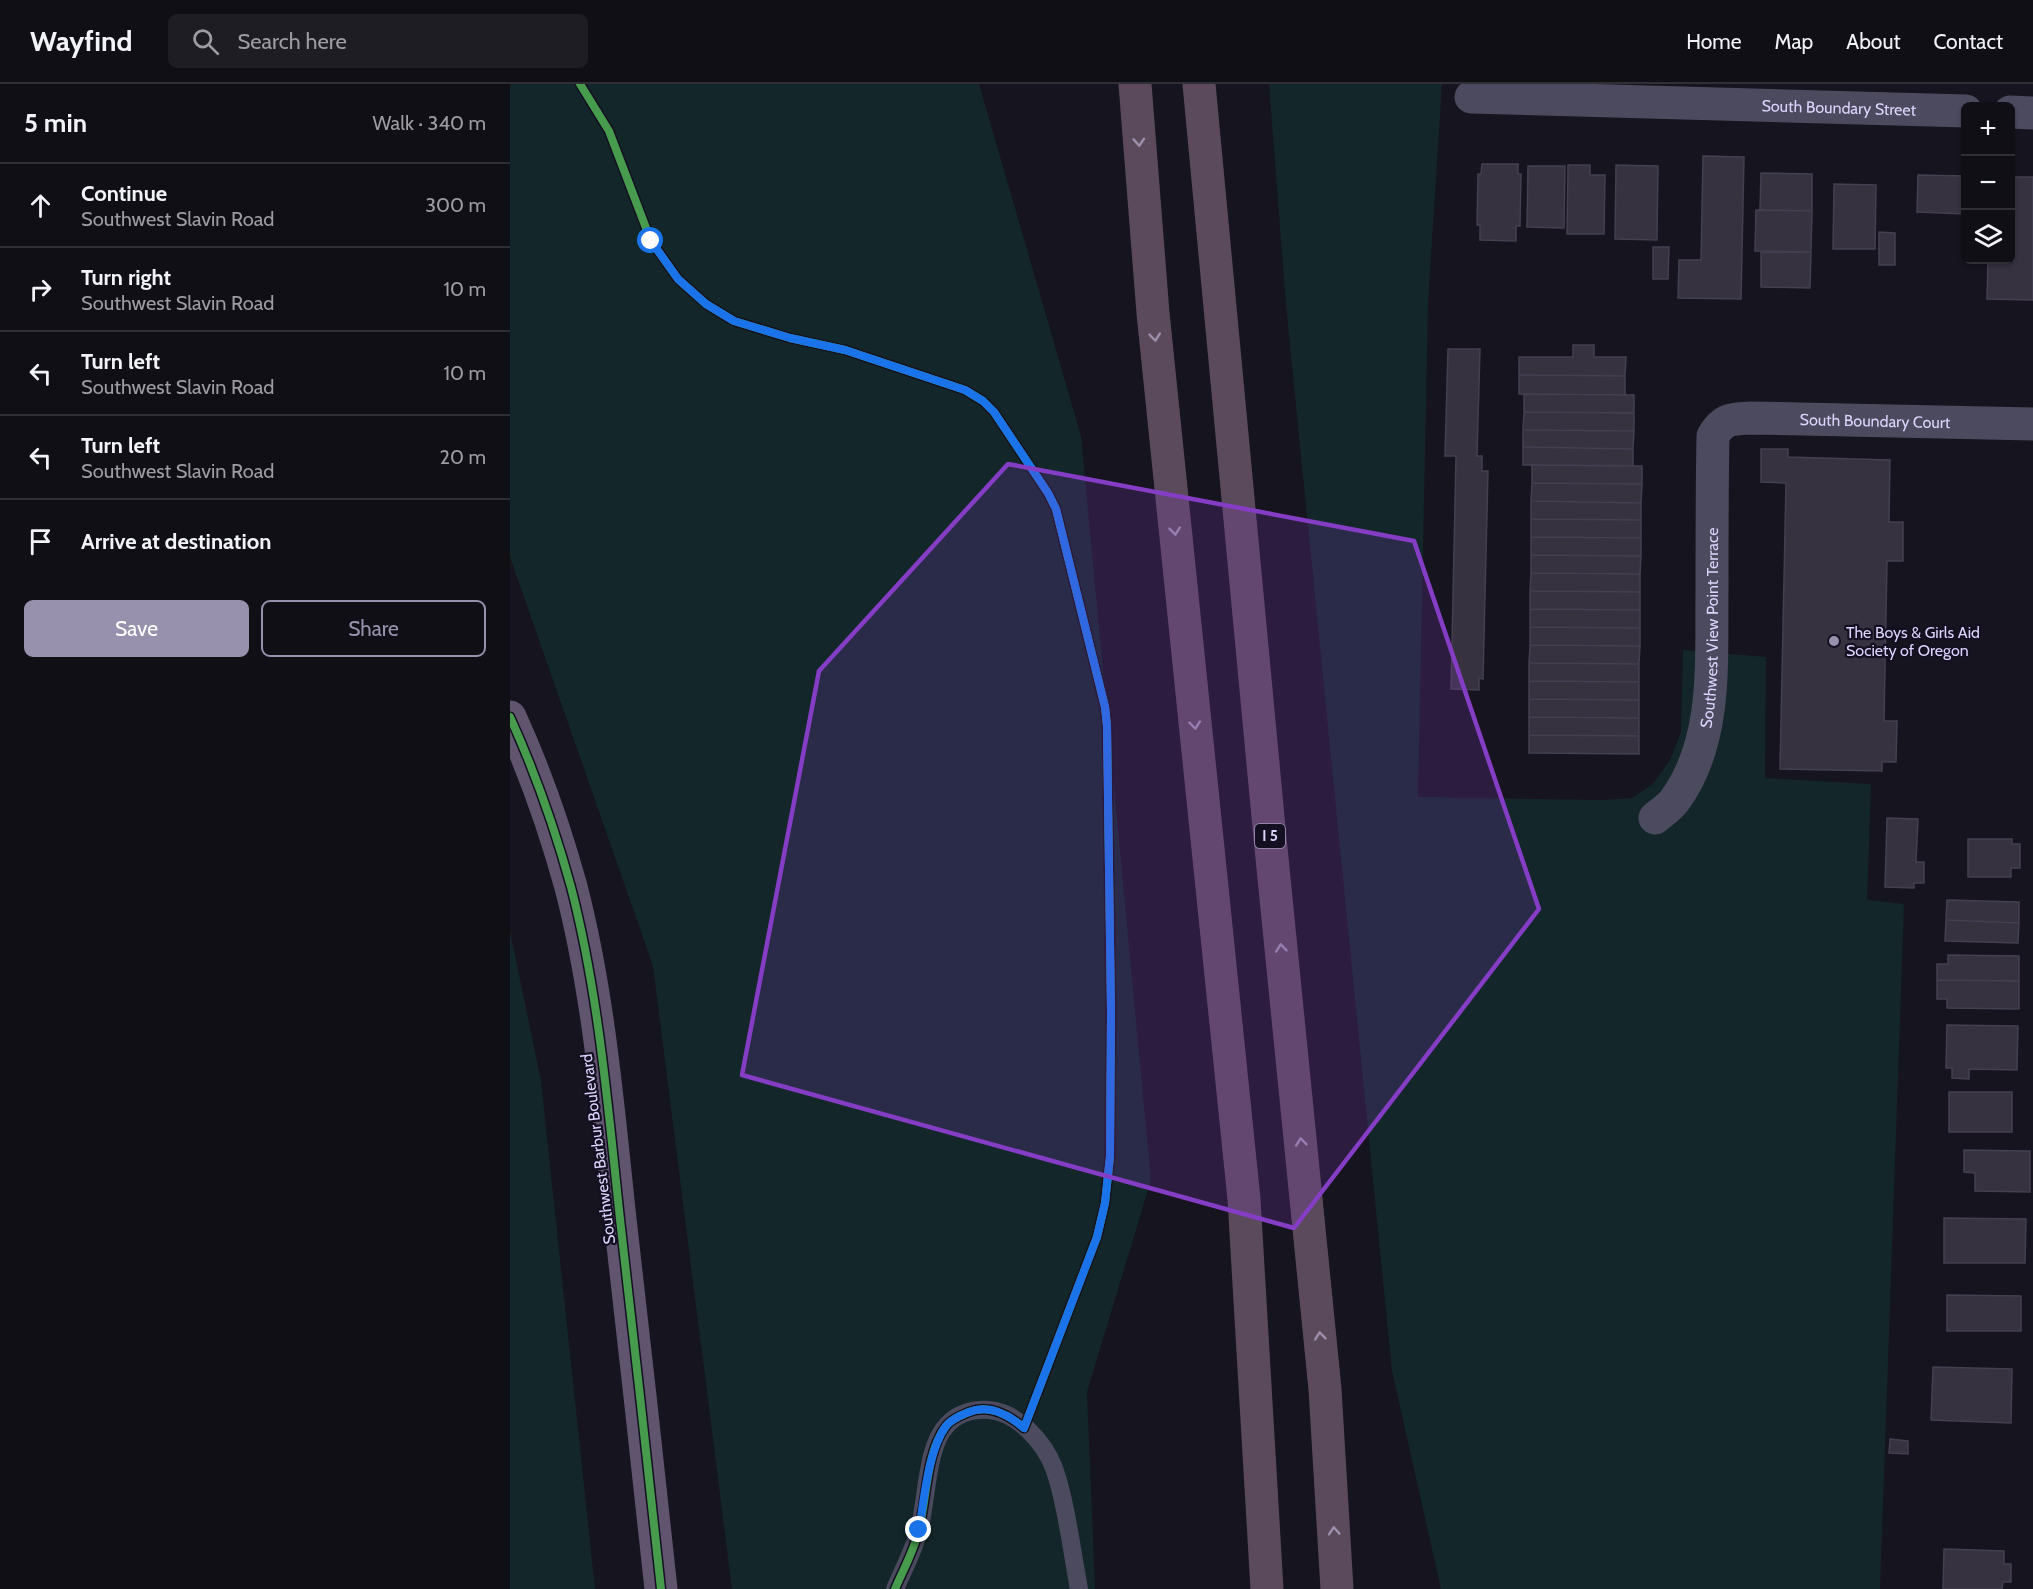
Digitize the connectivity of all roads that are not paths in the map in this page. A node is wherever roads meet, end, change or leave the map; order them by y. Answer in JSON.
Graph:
{"nodes":[{"id":1,"x":1135,"y":84,"type":"edge"},
{"id":2,"x":1199,"y":84,"type":"edge"},
{"id":3,"x":1711,"y":94,"type":"edge"},
{"id":4,"x":1471,"y":97,"type":"dead end"},
{"id":5,"x":1961,"y":111,"type":"edge"},
{"id":6,"x":2015,"y":112,"type":"edge"},
{"id":7,"x":2033,"y":113,"type":"edge"},
{"id":8,"x":2033,"y":424,"type":"edge"},
{"id":9,"x":1719,"y":425,"type":"joint"},
{"id":10,"x":510,"y":717,"type":"edge"},
{"id":11,"x":1655,"y":818,"type":"dead end"},
{"id":12,"x":661,"y":1589,"type":"edge"},
{"id":13,"x":895,"y":1589,"type":"edge"},
{"id":14,"x":1079,"y":1589,"type":"edge"},
{"id":15,"x":1267,"y":1589,"type":"edge"},
{"id":16,"x":1337,"y":1589,"type":"edge"}],
"edges":[{"from":1,"to":15,"type":"highway","one_way":true},
{"from":16,"to":2,"type":"highway","number":"I 5","one_way":true},
{"from":3,"to":4,"type":"street","name":"South Boundary Street"},
{"from":3,"to":5,"type":"street","name":"South Boundary Street"},
{"from":6,"to":7,"type":"street"},
{"from":8,"to":9,"type":"street","name":"South Boundary Court"},
{"from":9,"to":11,"type":"street","name":"Southwest View Point Terrace"},
{"from":10,"to":12,"type":"main road","name":"Southwest Barbur Boulevard"},
{"from":13,"to":14,"type":"lane"}]}
